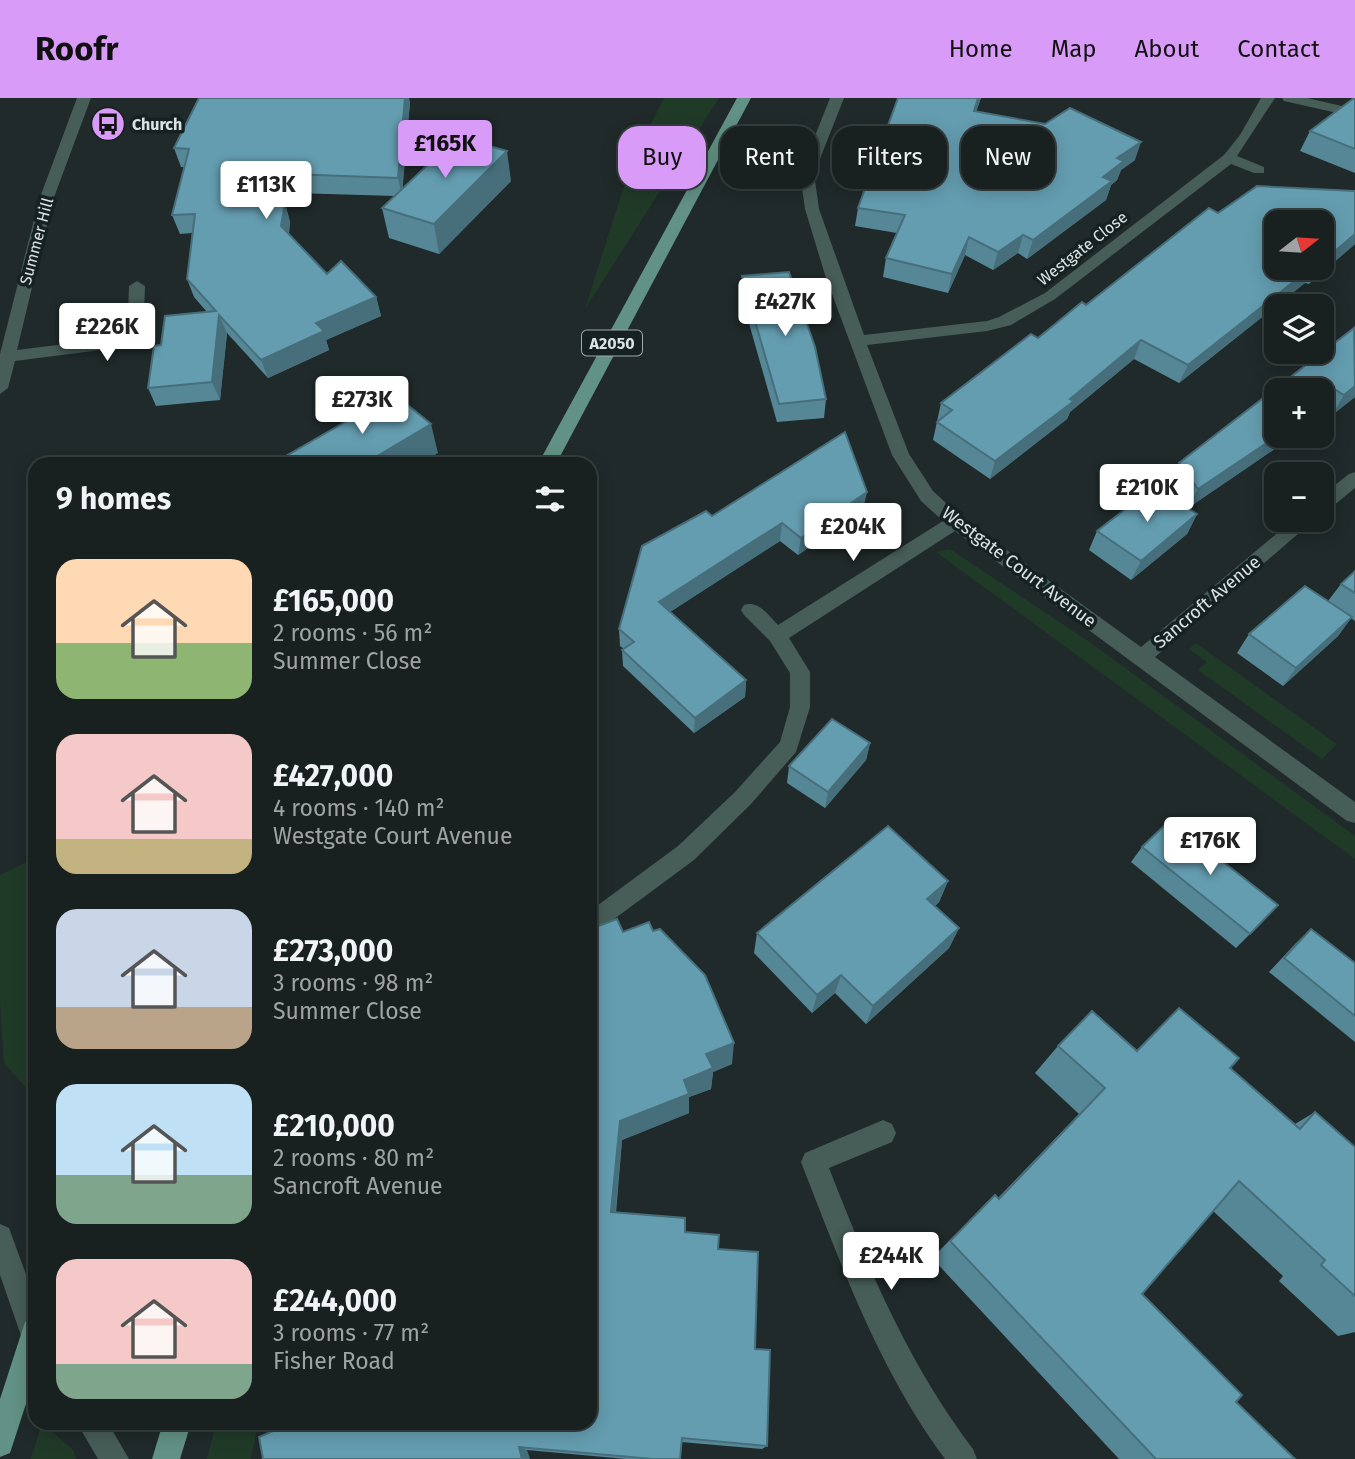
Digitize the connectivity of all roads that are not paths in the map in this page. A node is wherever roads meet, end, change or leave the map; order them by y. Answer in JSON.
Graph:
{"nodes":[{"id":1,"x":84,"y":98,"type":"edge"},
{"id":2,"x":744,"y":98,"type":"edge"},
{"id":3,"x":837,"y":98,"type":"edge"},
{"id":4,"x":1268,"y":98,"type":"edge"},
{"id":5,"x":1289,"y":98,"type":"edge"},
{"id":6,"x":1355,"y":113,"type":"edge"},
{"id":7,"x":1229,"y":158,"type":"junction"},
{"id":8,"x":1259,"y":170,"type":"dead end"},
{"id":9,"x":137,"y":286,"type":"dead end"},
{"id":10,"x":858,"y":341,"type":"junction"},
{"id":11,"x":6,"y":357,"type":"junction"},
{"id":12,"x":0,"y":388,"type":"edge"},
{"id":13,"x":550,"y":456,"type":"edge"},
{"id":14,"x":1355,"y":478,"type":"edge"},
{"id":15,"x":1334,"y":495,"type":"edge"},
{"id":16,"x":955,"y":522,"type":"junction"},
{"id":17,"x":1291,"y":532,"type":"edge"},
{"id":18,"x":751,"y":610,"type":"dead end"},
{"id":19,"x":777,"y":636,"type":"junction"},
{"id":20,"x":1142,"y":657,"type":"junction"},
{"id":21,"x":1355,"y":814,"type":"edge"},
{"id":22,"x":597,"y":919,"type":"edge"},
{"id":23,"x":883,"y":1133,"type":"dead end"},
{"id":24,"x":0,"y":1237,"type":"edge"},
{"id":25,"x":28,"y":1315,"type":"edge"},
{"id":26,"x":28,"y":1357,"type":"edge"},
{"id":27,"x":96,"y":1430,"type":"edge"},
{"id":28,"x":175,"y":1430,"type":"edge"},
{"id":29,"x":0,"y":1443,"type":"edge"},
{"id":30,"x":115,"y":1459,"type":"edge"},
{"id":31,"x":166,"y":1459,"type":"edge"},
{"id":32,"x":963,"y":1459,"type":"edge"}],
"edges":[{"from":1,"to":11,"type":"street","name":"Summer Hill"},
{"from":2,"to":13,"type":"main road","number":"A2050"},
{"from":3,"to":10,"type":"street","name":"Westgate Court Avenue"},
{"from":4,"to":7,"type":"street","name":"Westgate Close"},
{"from":5,"to":6,"type":"street"},
{"from":7,"to":8,"type":"street"},
{"from":7,"to":10,"type":"street","name":"Westgate Close"},
{"from":9,"to":11,"type":"street"},
{"from":10,"to":16,"type":"street","name":"Westgate Court Avenue"},
{"from":11,"to":12,"type":"street","name":"Summer Hill"},
{"from":14,"to":15,"type":"street"},
{"from":16,"to":19,"type":"street"},
{"from":16,"to":20,"type":"street","name":"Westgate Court Avenue"},
{"from":17,"to":20,"type":"street","name":"Sancroft Avenue"},
{"from":18,"to":19,"type":"street"},
{"from":19,"to":22,"type":"street"},
{"from":20,"to":21,"type":"street","name":"Westgate Court Avenue"},
{"from":23,"to":32,"type":"street"},
{"from":24,"to":25,"type":"street"},
{"from":26,"to":29,"type":"main road"},
{"from":27,"to":30,"type":"street"},
{"from":28,"to":31,"type":"main road"}]}
